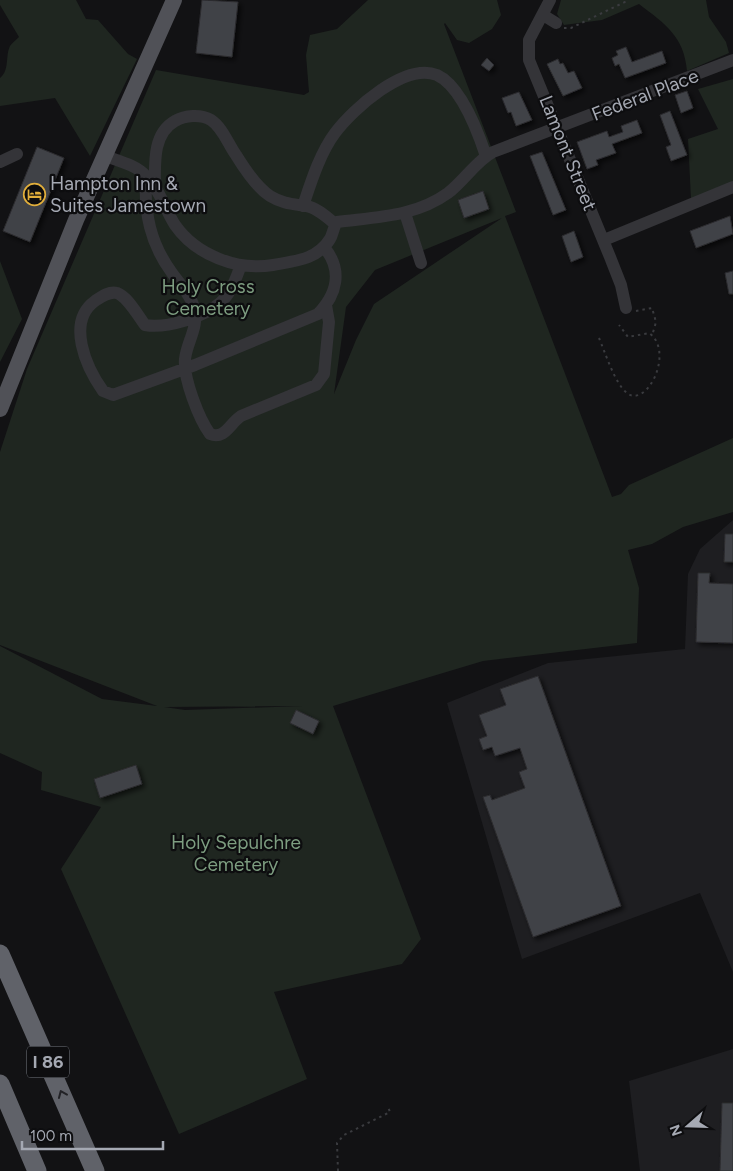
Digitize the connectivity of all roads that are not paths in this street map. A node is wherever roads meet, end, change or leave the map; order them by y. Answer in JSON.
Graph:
{"nodes":[{"id":1,"x":174,"y":0,"type":"edge"},
{"id":2,"x":550,"y":0,"type":"edge"},
{"id":3,"x":543,"y":15,"type":"junction"},
{"id":4,"x":556,"y":23,"type":"road end"},
{"id":5,"x":733,"y":60,"type":"edge"},
{"id":6,"x":558,"y":129,"type":"junction"},
{"id":7,"x":16,"y":154,"type":"dead end"},
{"id":8,"x":490,"y":154,"type":"junction"},
{"id":9,"x":106,"y":156,"type":"junction"},
{"id":10,"x":0,"y":162,"type":"edge"},
{"id":11,"x":146,"y":176,"type":"junction"},
{"id":12,"x":155,"y":187,"type":"junction"},
{"id":13,"x":733,"y":187,"type":"edge"},
{"id":14,"x":303,"y":206,"type":"junction"},
{"id":15,"x":405,"y":214,"type":"junction"},
{"id":16,"x":336,"y":224,"type":"junction"},
{"id":17,"x":604,"y":240,"type":"junction"},
{"id":18,"x":324,"y":248,"type":"junction"},
{"id":19,"x":421,"y":263,"type":"dead end"},
{"id":20,"x":240,"y":265,"type":"junction"},
{"id":21,"x":326,"y":305,"type":"junction"},
{"id":22,"x":630,"y":310,"type":"road end"},
{"id":23,"x":196,"y":317,"type":"junction"},
{"id":24,"x":185,"y":369,"type":"junction"},
{"id":25,"x":0,"y":409,"type":"edge"},
{"id":26,"x":0,"y":954,"type":"edge"},
{"id":27,"x":0,"y":1084,"type":"edge"},
{"id":28,"x":37,"y":1171,"type":"edge"},
{"id":29,"x":95,"y":1171,"type":"edge"}],
"edges":[{"from":1,"to":9,"type":"main road"},
{"from":2,"to":3,"type":"street","name":"Lamont Street"},
{"from":3,"to":4,"type":"street"},
{"from":3,"to":6,"type":"street","name":"Lamont Street"},
{"from":5,"to":6,"type":"street","name":"Federal Place"},
{"from":6,"to":8,"type":"street","name":"Federal Place"},
{"from":6,"to":17,"type":"street","name":"Lamont Street"},
{"from":7,"to":10,"type":"street"},
{"from":8,"to":14,"type":"street"},
{"from":8,"to":15,"type":"street"},
{"from":9,"to":11,"type":"street"},
{"from":9,"to":25,"type":"main road"},
{"from":11,"to":12,"type":"street"},
{"from":11,"to":23,"type":"street"},
{"from":12,"to":14,"type":"street"},
{"from":12,"to":20,"type":"street"},
{"from":13,"to":17,"type":"street"},
{"from":14,"to":16,"type":"street"},
{"from":15,"to":16,"type":"street"},
{"from":15,"to":19,"type":"street"},
{"from":16,"to":18,"type":"street"},
{"from":17,"to":22,"type":"street","name":"Lamont Street"},
{"from":18,"to":20,"type":"street"},
{"from":18,"to":21,"type":"street"},
{"from":20,"to":23,"type":"street"},
{"from":21,"to":24,"type":"street"},
{"from":21,"to":24,"type":"street"},
{"from":23,"to":24,"type":"street"},
{"from":23,"to":24,"type":"street"},
{"from":29,"to":26,"type":"highway","number":"I 86","one_way":true},
{"from":27,"to":28,"type":"highway","number":"I 86"}]}
